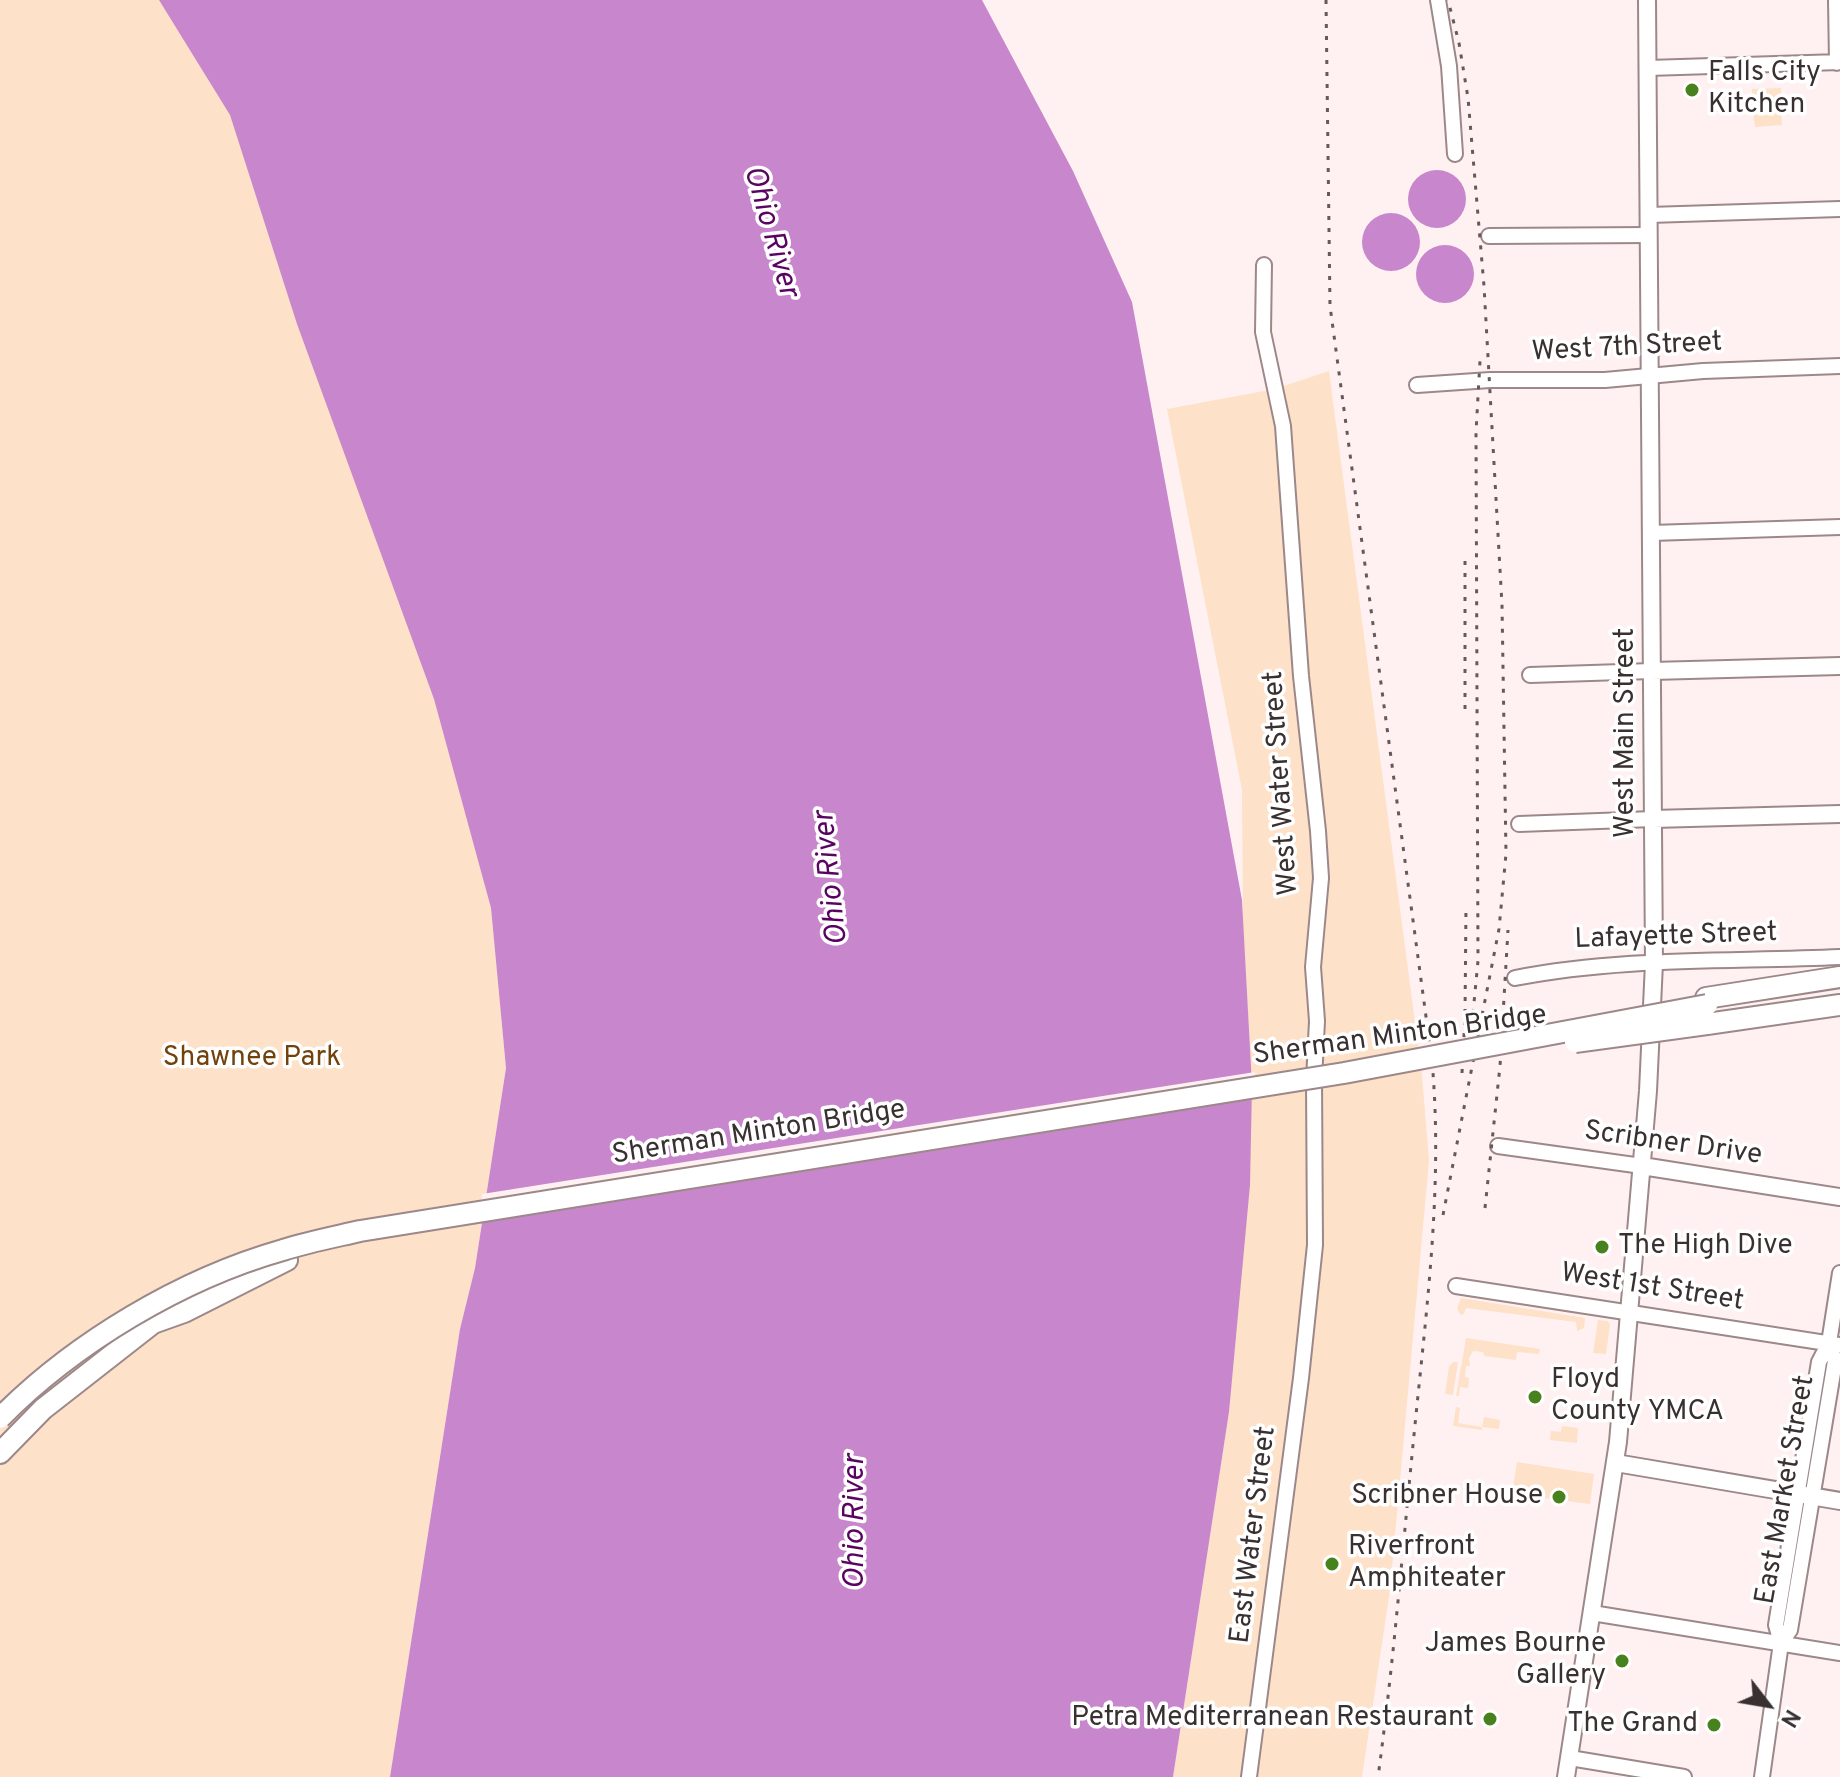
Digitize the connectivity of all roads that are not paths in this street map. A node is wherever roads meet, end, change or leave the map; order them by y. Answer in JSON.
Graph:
{"nodes":[{"id":1,"x":1438,"y":0,"type":"edge"},
{"id":2,"x":1647,"y":0,"type":"edge"},
{"id":3,"x":1836,"y":0,"type":"edge"},
{"id":4,"x":1839,"y":62,"type":"edge"},
{"id":5,"x":1648,"y":68,"type":"junction"},
{"id":6,"x":1455,"y":154,"type":"dead end"},
{"id":7,"x":1840,"y":209,"type":"edge"},
{"id":8,"x":1649,"y":215,"type":"junction"},
{"id":9,"x":1649,"y":235,"type":"junction"},
{"id":10,"x":1489,"y":236,"type":"dead end"},
{"id":11,"x":1264,"y":265,"type":"dead end"},
{"id":12,"x":1840,"y":366,"type":"edge"},
{"id":13,"x":1650,"y":376,"type":"junction"},
{"id":14,"x":1417,"y":385,"type":"dead end"},
{"id":15,"x":1840,"y":527,"type":"edge"},
{"id":16,"x":1651,"y":533,"type":"junction"},
{"id":17,"x":1840,"y":666,"type":"edge"},
{"id":18,"x":1652,"y":671,"type":"junction"},
{"id":19,"x":1530,"y":675,"type":"dead end"},
{"id":20,"x":1840,"y":814,"type":"edge"},
{"id":21,"x":1653,"y":819,"type":"junction"},
{"id":22,"x":1519,"y":824,"type":"dead end"},
{"id":23,"x":1840,"y":957,"type":"edge"},
{"id":24,"x":1654,"y":963,"type":"junction"},
{"id":25,"x":1840,"y":977,"type":"edge"},
{"id":26,"x":1515,"y":978,"type":"dead end"},
{"id":27,"x":1840,"y":984,"type":"edge"},
{"id":28,"x":1815,"y":985,"type":"junction"},
{"id":29,"x":1832,"y":1006,"type":"edge"},
{"id":30,"x":1707,"y":1009,"type":"junction"},
{"id":31,"x":1498,"y":1146,"type":"dead end"},
{"id":32,"x":1642,"y":1166,"type":"junction"},
{"id":33,"x":1840,"y":1197,"type":"edge"},
{"id":34,"x":1840,"y":1273,"type":"edge"},
{"id":35,"x":1456,"y":1286,"type":"dead end"},
{"id":36,"x":1309,"y":1298,"type":"joint"},
{"id":37,"x":1629,"y":1311,"type":"junction"},
{"id":38,"x":1835,"y":1344,"type":"edge"},
{"id":39,"x":0,"y":1410,"type":"edge"},
{"id":40,"x":0,"y":1418,"type":"edge"},
{"id":41,"x":0,"y":1453,"type":"edge"},
{"id":42,"x":1617,"y":1455,"type":"junction"},
{"id":43,"x":1806,"y":1495,"type":"junction"},
{"id":44,"x":1840,"y":1501,"type":"edge"},
{"id":45,"x":1267,"y":1543,"type":"dead end"},
{"id":46,"x":1278,"y":1555,"type":"junction"},
{"id":47,"x":1592,"y":1613,"type":"junction"},
{"id":48,"x":1781,"y":1643,"type":"junction"},
{"id":49,"x":1840,"y":1653,"type":"edge"},
{"id":50,"x":1570,"y":1758,"type":"junction"},
{"id":51,"x":1249,"y":1777,"type":"edge"},
{"id":52,"x":1566,"y":1777,"type":"edge"},
{"id":53,"x":1684,"y":1777,"type":"edge"},
{"id":54,"x":1762,"y":1777,"type":"edge"}],
"edges":[{"from":1,"to":6,"type":"street"},
{"from":2,"to":5,"type":"main road","name":"West Main Street"},
{"from":3,"to":4,"type":"street"},
{"from":4,"to":5,"type":"street"},
{"from":5,"to":8,"type":"main road","name":"West Main Street"},
{"from":7,"to":8,"type":"street"},
{"from":8,"to":9,"type":"main road","name":"West Main Street"},
{"from":9,"to":10,"type":"street"},
{"from":9,"to":13,"type":"main road","name":"West Main Street"},
{"from":11,"to":36,"type":"street","name":"West Water Street"},
{"from":12,"to":13,"type":"street","name":"West 7th Street"},
{"from":13,"to":14,"type":"street","name":"West 7th Street"},
{"from":13,"to":16,"type":"main road","name":"West Main Street"},
{"from":15,"to":16,"type":"street"},
{"from":16,"to":18,"type":"main road","name":"West Main Street"},
{"from":17,"to":18,"type":"main road"},
{"from":18,"to":19,"type":"street"},
{"from":18,"to":21,"type":"main road","name":"West Main Street"},
{"from":20,"to":21,"type":"main road"},
{"from":21,"to":22,"type":"street"},
{"from":21,"to":24,"type":"main road","name":"West Main Street"},
{"from":23,"to":24,"type":"street","name":"Lafayette Street"},
{"from":24,"to":26,"type":"street","name":"Lafayette Street"},
{"from":24,"to":32,"type":"main road","name":"West Main Street"},
{"from":25,"to":28,"type":"highway"},
{"from":27,"to":28,"type":"highway"},
{"from":28,"to":30,"type":"highway"},
{"from":29,"to":30,"type":"highway"},
{"from":30,"to":39,"type":"highway","name":"Sherman Minton Bridge","bridge":true},
{"from":30,"to":40,"type":"highway","bridge":true},
{"from":30,"to":41,"type":"highway","name":"Sherman Minton Bridge","bridge":true},
{"from":31,"to":32,"type":"street","name":"Scribner Drive"},
{"from":32,"to":33,"type":"main road","name":"Scribner Drive"},
{"from":32,"to":37,"type":"main road","name":"West Main Street"},
{"from":34,"to":38,"type":"street","name":"East Market Street"},
{"from":35,"to":37,"type":"street","name":"West 1st Street"},
{"from":36,"to":46,"type":"street","name":"East Water Street"},
{"from":37,"to":38,"type":"street","name":"West 1st Street"},
{"from":37,"to":42,"type":"main road","name":"West Main Street"},
{"from":38,"to":43,"type":"street","name":"East Market Street"},
{"from":42,"to":43,"type":"main road"},
{"from":42,"to":47,"type":"main road","name":"West Main Street"},
{"from":43,"to":44,"type":"main road"},
{"from":43,"to":48,"type":"street","name":"East Market Street"},
{"from":45,"to":46,"type":"street"},
{"from":46,"to":51,"type":"street","name":"East Water Street"},
{"from":47,"to":48,"type":"street"},
{"from":47,"to":50,"type":"main road","name":"West Main Street"},
{"from":48,"to":49,"type":"street"},
{"from":48,"to":54,"type":"street","name":"East Market Street"},
{"from":50,"to":52,"type":"main road","name":"West Main Street"},
{"from":50,"to":53,"type":"street"}]}
